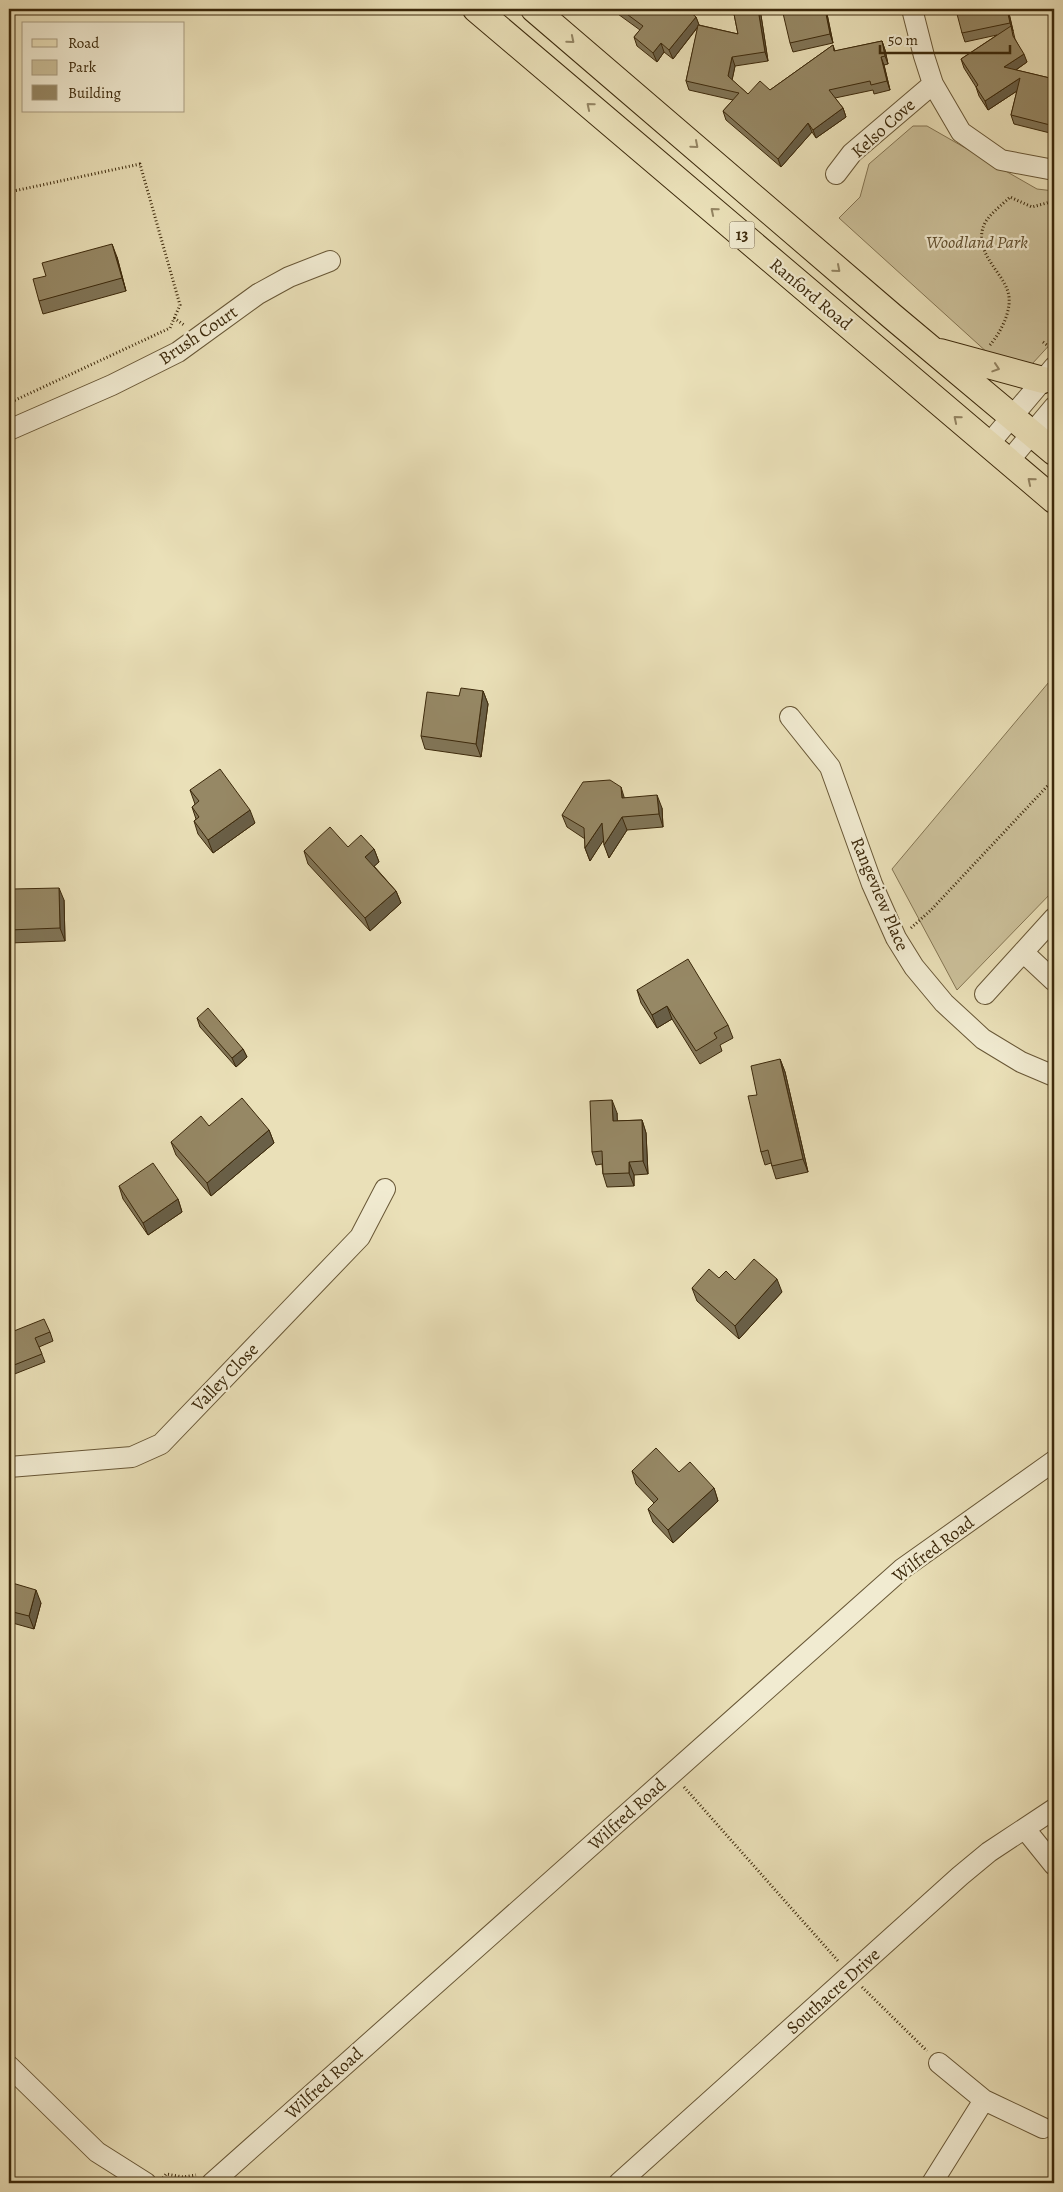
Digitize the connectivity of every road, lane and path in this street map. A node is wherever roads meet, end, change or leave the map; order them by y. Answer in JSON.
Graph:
{"nodes":[{"id":1,"x":476,"y":9,"type":"edge"},
{"id":2,"x":534,"y":9,"type":"edge"},
{"id":3,"x":912,"y":9,"type":"edge"},
{"id":4,"x":934,"y":84,"type":"junction"},
{"id":5,"x":1054,"y":170,"type":"edge"},
{"id":6,"x":836,"y":174,"type":"dead end"},
{"id":7,"x":9,"y":192,"type":"edge"},
{"id":8,"x":1054,"y":201,"type":"edge"},
{"id":9,"x":330,"y":261,"type":"dead end"},
{"id":10,"x":1043,"y":342,"type":"dead end"},
{"id":11,"x":988,"y":347,"type":"dead end"},
{"id":12,"x":932,"y":350,"type":"junction"},
{"id":13,"x":1054,"y":351,"type":"edge"},
{"id":14,"x":1049,"y":373,"type":"edge"},
{"id":15,"x":9,"y":403,"type":"edge"},
{"id":16,"x":1054,"y":406,"type":"edge"},
{"id":17,"x":1012,"y":416,"type":"junction"},
{"id":18,"x":9,"y":430,"type":"edge"},
{"id":19,"x":1032,"y":433,"type":"junction"},
{"id":20,"x":988,"y":445,"type":"junction"},
{"id":21,"x":1054,"y":452,"type":"edge"},
{"id":22,"x":1008,"y":462,"type":"junction"},
{"id":23,"x":1054,"y":500,"type":"edge"},
{"id":24,"x":790,"y":716,"type":"dead end"},
{"id":25,"x":1054,"y":778,"type":"edge"},
{"id":26,"x":1054,"y":918,"type":"edge"},
{"id":27,"x":896,"y":938,"type":"junction"},
{"id":28,"x":1023,"y":952,"type":"junction"},
{"id":29,"x":1054,"y":981,"type":"edge"},
{"id":30,"x":984,"y":994,"type":"dead end"},
{"id":31,"x":1054,"y":1076,"type":"edge"},
{"id":32,"x":385,"y":1190,"type":"dead end"},
{"id":33,"x":1054,"y":1461,"type":"edge"},
{"id":34,"x":9,"y":1466,"type":"edge"},
{"id":35,"x":672,"y":1774,"type":"junction"},
{"id":36,"x":1054,"y":1809,"type":"edge"},
{"id":37,"x":1026,"y":1829,"type":"junction"},
{"id":38,"x":1054,"y":1865,"type":"edge"},
{"id":39,"x":850,"y":1975,"type":"junction"},
{"id":40,"x":939,"y":2063,"type":"joint"},
{"id":41,"x":9,"y":2066,"type":"edge"},
{"id":42,"x":984,"y":2100,"type":"junction"},
{"id":43,"x":1043,"y":2128,"type":"dead end"},
{"id":44,"x":146,"y":2183,"type":"edge"},
{"id":45,"x":212,"y":2183,"type":"edge"},
{"id":46,"x":619,"y":2183,"type":"edge"},
{"id":47,"x":932,"y":2183,"type":"edge"}],
"edges":[{"from":20,"to":1,"type":"main road","name":"Ranford Road","number":"13","one_way":true},
{"from":2,"to":12,"type":"main road","name":"Ranford Road","number":"13","one_way":true},
{"from":3,"to":4,"type":"street"},
{"from":4,"to":5,"type":"street"},
{"from":4,"to":6,"type":"street","name":"Kelso Cove"},
{"from":7,"to":15,"type":"path"},
{"from":8,"to":11,"type":"path"},
{"from":9,"to":18,"type":"street","name":"Brush Court"},
{"from":10,"to":13,"type":"path"},
{"from":12,"to":14,"type":"main road","one_way":true},
{"from":12,"to":17,"type":"main road","name":"Ranford Road","number":"13"},
{"from":14,"to":17,"type":"street"},
{"from":16,"to":19,"type":"street"},
{"from":17,"to":19,"type":"main road","name":"Ranford Road","number":"13"},
{"from":17,"to":20,"type":"street"},
{"from":19,"to":21,"type":"main road","name":"Ranford Road","number":"13"},
{"from":19,"to":22,"type":"street"},
{"from":20,"to":22,"type":"main road","name":"Ranford Road","number":"13"},
{"from":23,"to":22,"type":"main road","name":"Ranford Road","number":"13","one_way":true},
{"from":24,"to":27,"type":"street","name":"Rangeview Place"},
{"from":25,"to":27,"type":"path"},
{"from":26,"to":28,"type":"street"},
{"from":27,"to":31,"type":"street","name":"Rangeview Place"},
{"from":28,"to":29,"type":"street"},
{"from":28,"to":30,"type":"street"},
{"from":32,"to":34,"type":"street","name":"Valley Close"},
{"from":33,"to":35,"type":"street","name":"Wilfred Road"},
{"from":35,"to":39,"type":"path"},
{"from":35,"to":45,"type":"street","name":"Wilfred Road"},
{"from":36,"to":37,"type":"street","name":"Southacre Drive"},
{"from":37,"to":38,"type":"street"},
{"from":37,"to":39,"type":"street","name":"Southacre Drive"},
{"from":39,"to":40,"type":"path"},
{"from":39,"to":46,"type":"street","name":"Southacre Drive"},
{"from":40,"to":42,"type":"street"},
{"from":41,"to":44,"type":"street"},
{"from":42,"to":43,"type":"street"},
{"from":42,"to":47,"type":"street"}]}
